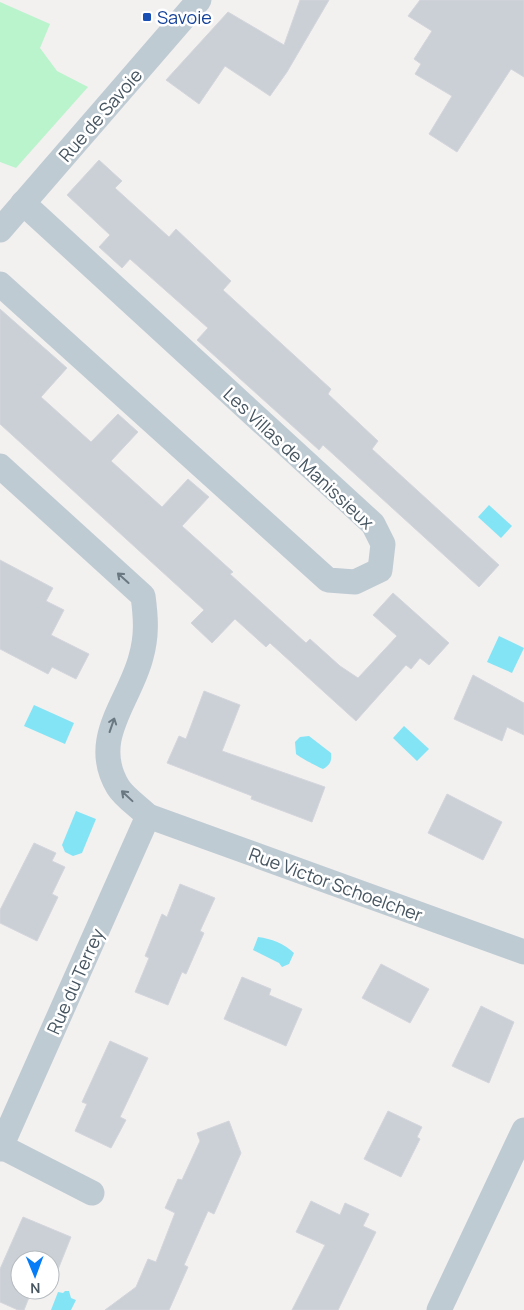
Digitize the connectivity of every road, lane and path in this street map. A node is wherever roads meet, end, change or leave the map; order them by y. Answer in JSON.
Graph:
{"nodes":[{"id":1,"x":199,"y":0,"type":"edge"},
{"id":2,"x":23,"y":203,"type":"junction"},
{"id":3,"x":0,"y":230,"type":"edge"},
{"id":4,"x":0,"y":284,"type":"edge"},
{"id":5,"x":0,"y":466,"type":"edge"},
{"id":6,"x":148,"y":816,"type":"junction"},
{"id":7,"x":524,"y":952,"type":"edge"},
{"id":8,"x":524,"y":1130,"type":"edge"},
{"id":9,"x":0,"y":1147,"type":"edge"},
{"id":10,"x":92,"y":1193,"type":"dead end"},
{"id":11,"x":439,"y":1310,"type":"edge"}],
"edges":[{"from":1,"to":2,"type":"street","name":"Rue de Savoie"},
{"from":2,"to":3,"type":"street","name":"Rue de Savoie"},
{"from":2,"to":4,"type":"street","name":"Les Villas de Manissieux"},
{"from":6,"to":5,"type":"street","one_way":true},
{"from":6,"to":7,"type":"street","name":"Rue Victor Schoelcher"},
{"from":6,"to":9,"type":"street","name":"Rue du Terrey"},
{"from":8,"to":11,"type":"street"},
{"from":9,"to":10,"type":"street","name":"Rue du Terrey"}]}
